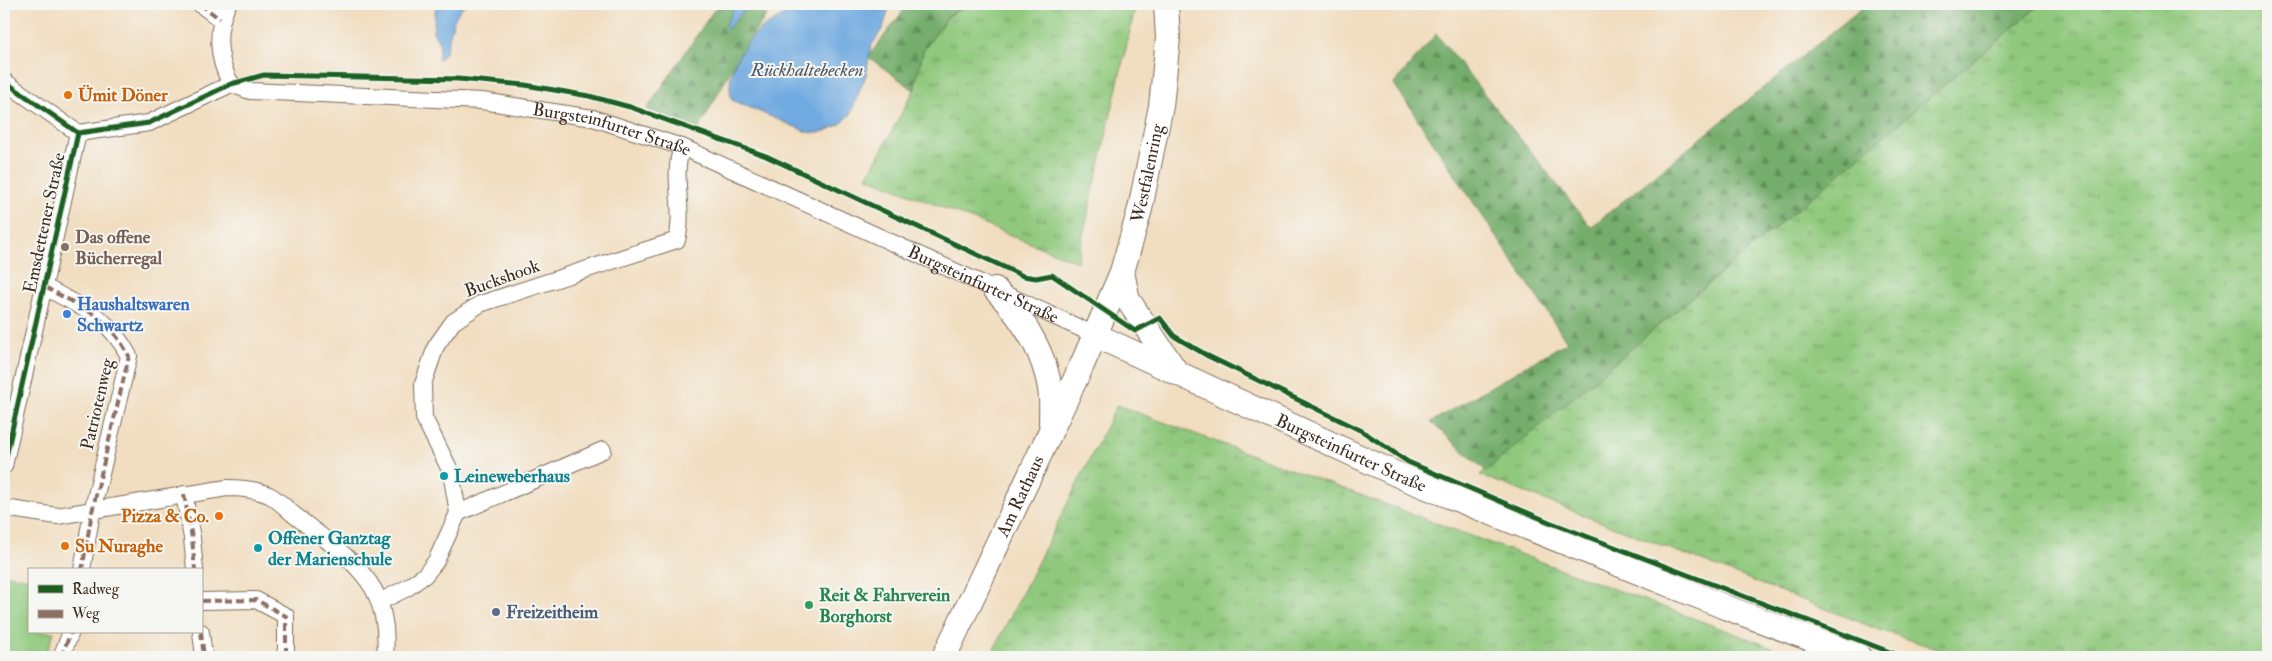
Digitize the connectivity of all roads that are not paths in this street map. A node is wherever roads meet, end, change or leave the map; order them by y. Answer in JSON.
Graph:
{"nodes":[{"id":1,"x":200,"y":4,"type":"edge"},
{"id":2,"x":228,"y":4,"type":"edge"},
{"id":3,"x":1166,"y":4,"type":"edge"},
{"id":4,"x":220,"y":19,"type":"junction"},
{"id":5,"x":4,"y":81,"type":"edge"},
{"id":6,"x":231,"y":84,"type":"junction"},
{"id":7,"x":78,"y":133,"type":"junction"},
{"id":8,"x":682,"y":147,"type":"junction"},
{"id":9,"x":1122,"y":272,"type":"junction"},
{"id":10,"x":44,"y":287,"type":"junction"},
{"id":11,"x":995,"y":289,"type":"junction"},
{"id":12,"x":1095,"y":335,"type":"junction"},
{"id":13,"x":1176,"y":371,"type":"junction"},
{"id":14,"x":1052,"y":429,"type":"junction"},
{"id":15,"x":603,"y":450,"type":"dead end"},
{"id":16,"x":4,"y":466,"type":"edge"},
{"id":17,"x":184,"y":494,"type":"junction"},
{"id":18,"x":4,"y":508,"type":"edge"},
{"id":19,"x":92,"y":512,"type":"junction"},
{"id":20,"x":458,"y":513,"type":"junction"},
{"id":21,"x":82,"y":568,"type":"edge"},
{"id":22,"x":195,"y":568,"type":"edge"},
{"id":23,"x":202,"y":601,"type":"edge"},
{"id":24,"x":379,"y":602,"type":"junction"},
{"id":25,"x":70,"y":634,"type":"edge"},
{"id":26,"x":201,"y":634,"type":"edge"},
{"id":27,"x":60,"y":657,"type":"edge"},
{"id":28,"x":204,"y":657,"type":"edge"},
{"id":29,"x":284,"y":657,"type":"edge"},
{"id":30,"x":385,"y":657,"type":"edge"},
{"id":31,"x":944,"y":657,"type":"edge"},
{"id":32,"x":1859,"y":657,"type":"edge"}],
"edges":[{"from":1,"to":4,"type":"street"},
{"from":2,"to":4,"type":"street"},
{"from":3,"to":9,"type":"main road","name":"Westfalenring"},
{"from":4,"to":6,"type":"street"},
{"from":5,"to":7,"type":"street"},
{"from":6,"to":7,"type":"street"},
{"from":6,"to":8,"type":"street","name":"Burgsteinfurter Straße"},
{"from":7,"to":10,"type":"street","name":"Emsdettener Straße"},
{"from":8,"to":11,"type":"street","name":"Burgsteinfurter Straße"},
{"from":8,"to":20,"type":"street","name":"Buckshook"},
{"from":9,"to":12,"type":"main road","name":"Westfalenring"},
{"from":9,"to":13,"type":"main road"},
{"from":10,"to":16,"type":"street","name":"Emsdettener Straße"},
{"from":10,"to":19,"type":"street","name":"Patriotenweg"},
{"from":11,"to":12,"type":"street","name":"Burgsteinfurter Straße"},
{"from":11,"to":14,"type":"main road"},
{"from":12,"to":13,"type":"main road","name":"Burgsteinfurter Straße"},
{"from":12,"to":14,"type":"main road","name":"Am Rathaus"},
{"from":13,"to":32,"type":"main road","name":"Burgsteinfurter Straße"},
{"from":14,"to":31,"type":"main road","name":"Am Rathaus"},
{"from":15,"to":20,"type":"street"},
{"from":17,"to":19,"type":"street"},
{"from":17,"to":22,"type":"street"},
{"from":17,"to":24,"type":"street"},
{"from":18,"to":19,"type":"street"},
{"from":19,"to":21,"type":"street"},
{"from":20,"to":24,"type":"street"},
{"from":23,"to":29,"type":"street"},
{"from":24,"to":30,"type":"street"},
{"from":25,"to":27,"type":"street"},
{"from":26,"to":28,"type":"street"}]}
